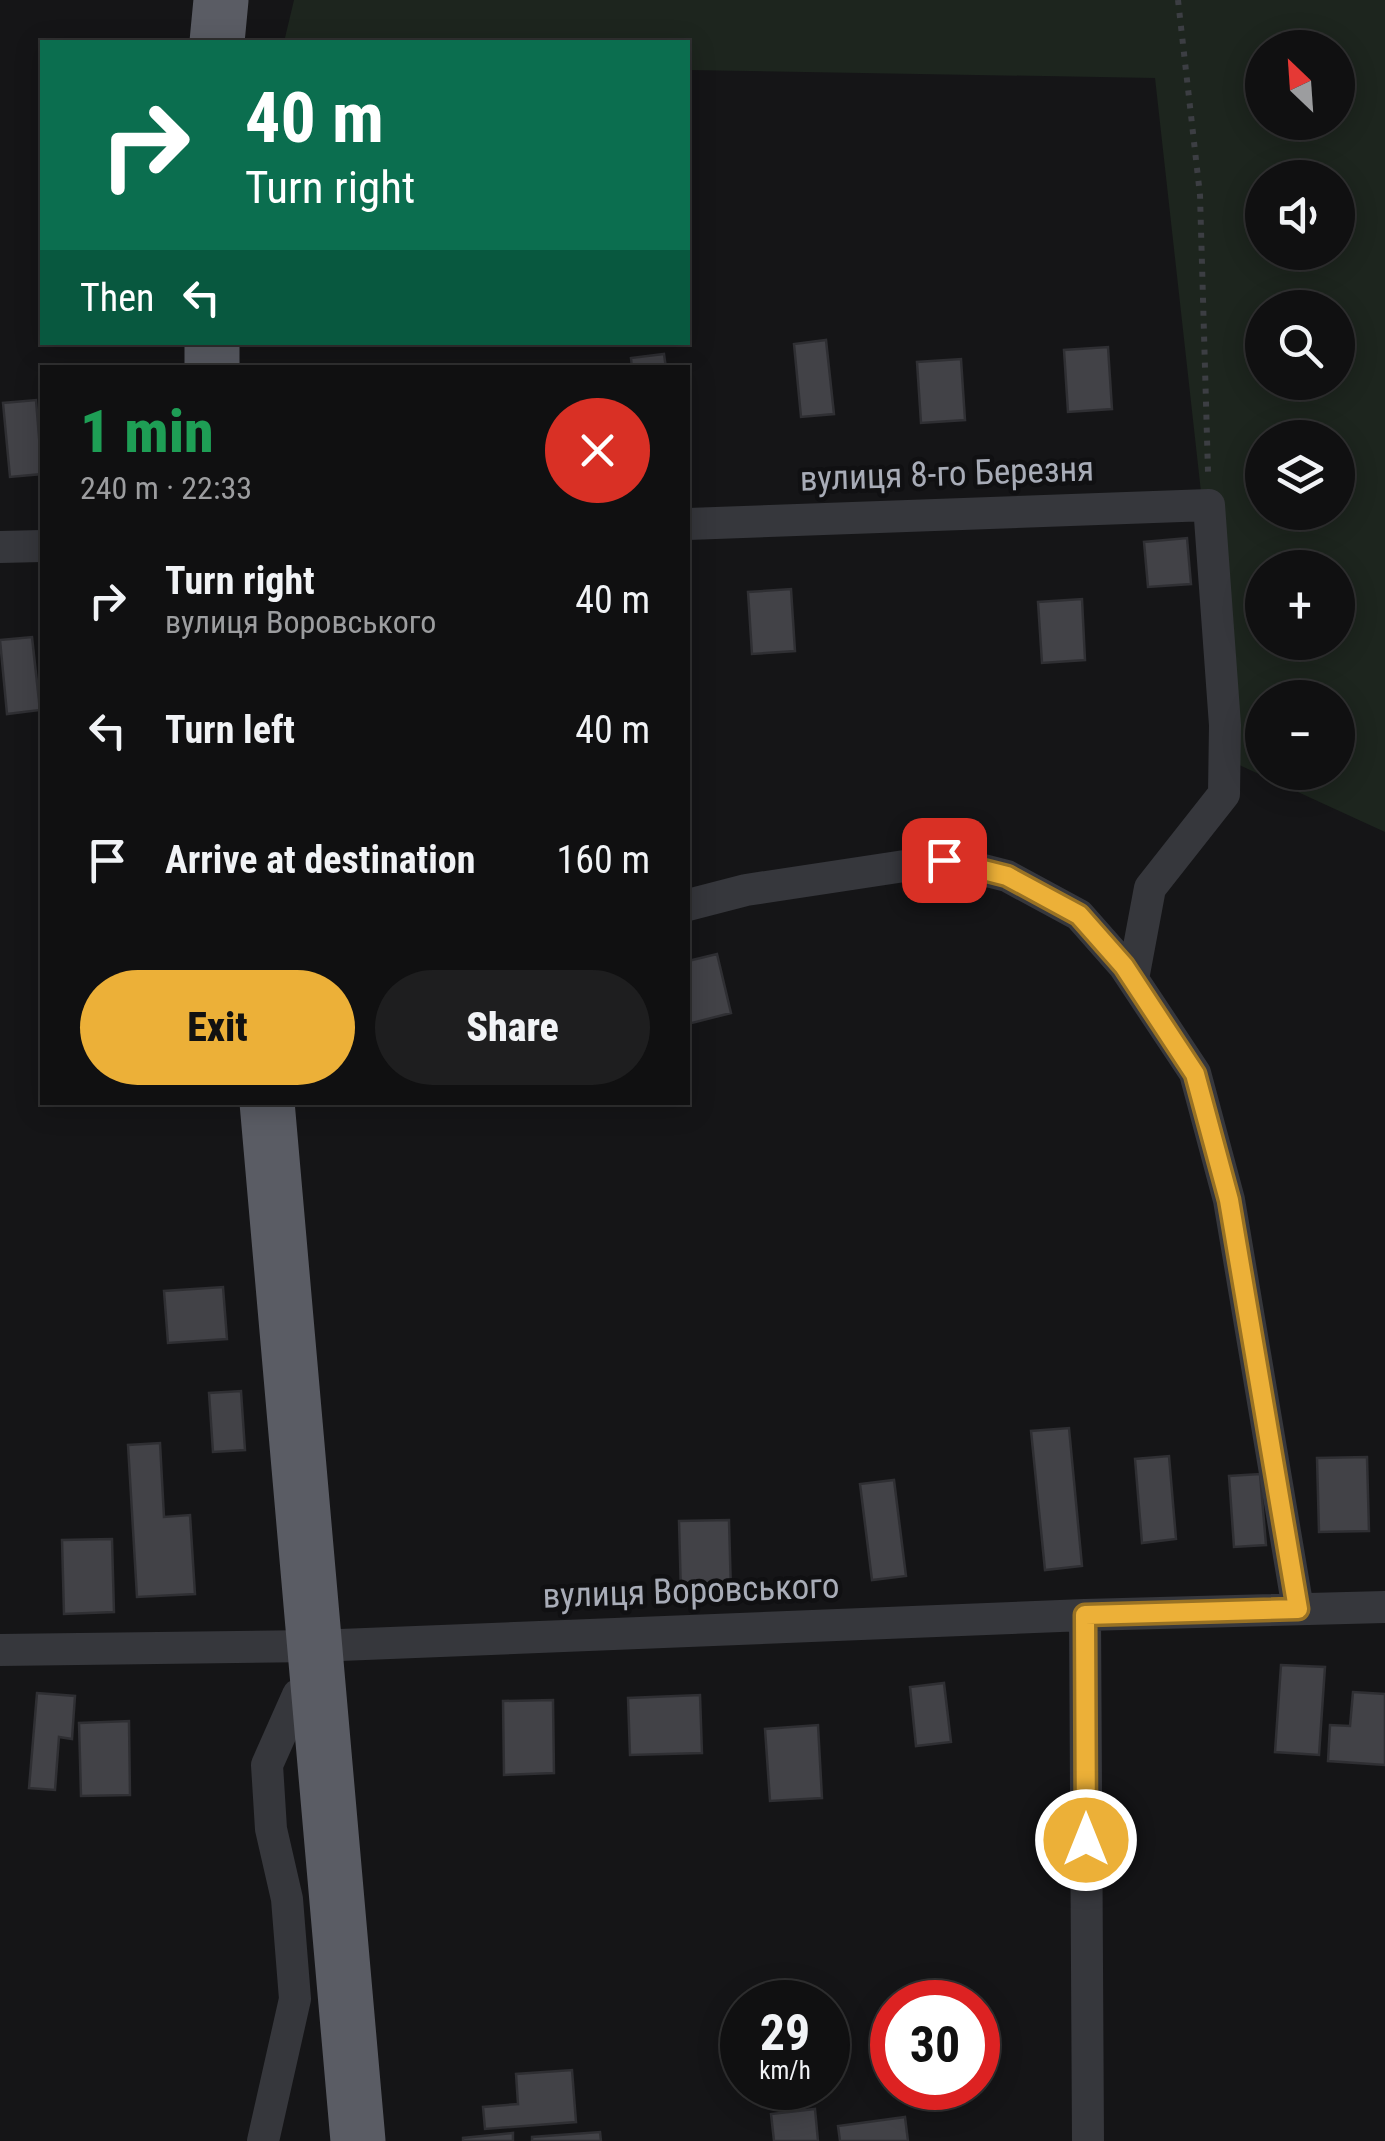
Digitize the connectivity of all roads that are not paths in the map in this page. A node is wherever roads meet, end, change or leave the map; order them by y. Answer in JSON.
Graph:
{"nodes":[{"id":1,"x":222,"y":0,"type":"edge"},
{"id":2,"x":217,"y":40,"type":"edge"},
{"id":3,"x":690,"y":524,"type":"edge"},
{"id":4,"x":40,"y":546,"type":"edge"},
{"id":5,"x":0,"y":547,"type":"edge"},
{"id":6,"x":690,"y":904,"type":"edge"},
{"id":7,"x":1133,"y":980,"type":"junction"},
{"id":8,"x":267,"y":1105,"type":"edge"},
{"id":9,"x":1385,"y":1607,"type":"edge"},
{"id":10,"x":1298,"y":1609,"type":"junction"},
{"id":11,"x":1085,"y":1615,"type":"junction"},
{"id":12,"x":0,"y":1650,"type":"edge"},
{"id":13,"x":317,"y":1668,"type":"junction"},
{"id":14,"x":263,"y":2141,"type":"edge"},
{"id":15,"x":358,"y":2141,"type":"edge"},
{"id":16,"x":1088,"y":2141,"type":"edge"}],
"edges":[{"from":1,"to":2,"type":"highway"},
{"from":3,"to":7,"type":"street","name":"вулиця 8-го Березня"},
{"from":4,"to":5,"type":"street"},
{"from":6,"to":7,"type":"street"},
{"from":7,"to":10,"type":"street"},
{"from":8,"to":13,"type":"highway"},
{"from":9,"to":10,"type":"street","name":"вулиця Воровського"},
{"from":10,"to":11,"type":"street","name":"вулиця Воровського"},
{"from":11,"to":13,"type":"street","name":"вулиця Воровського"},
{"from":11,"to":16,"type":"street"},
{"from":12,"to":13,"type":"street","name":"вулиця Воровського"},
{"from":13,"to":14,"type":"street"},
{"from":13,"to":15,"type":"highway"}]}
